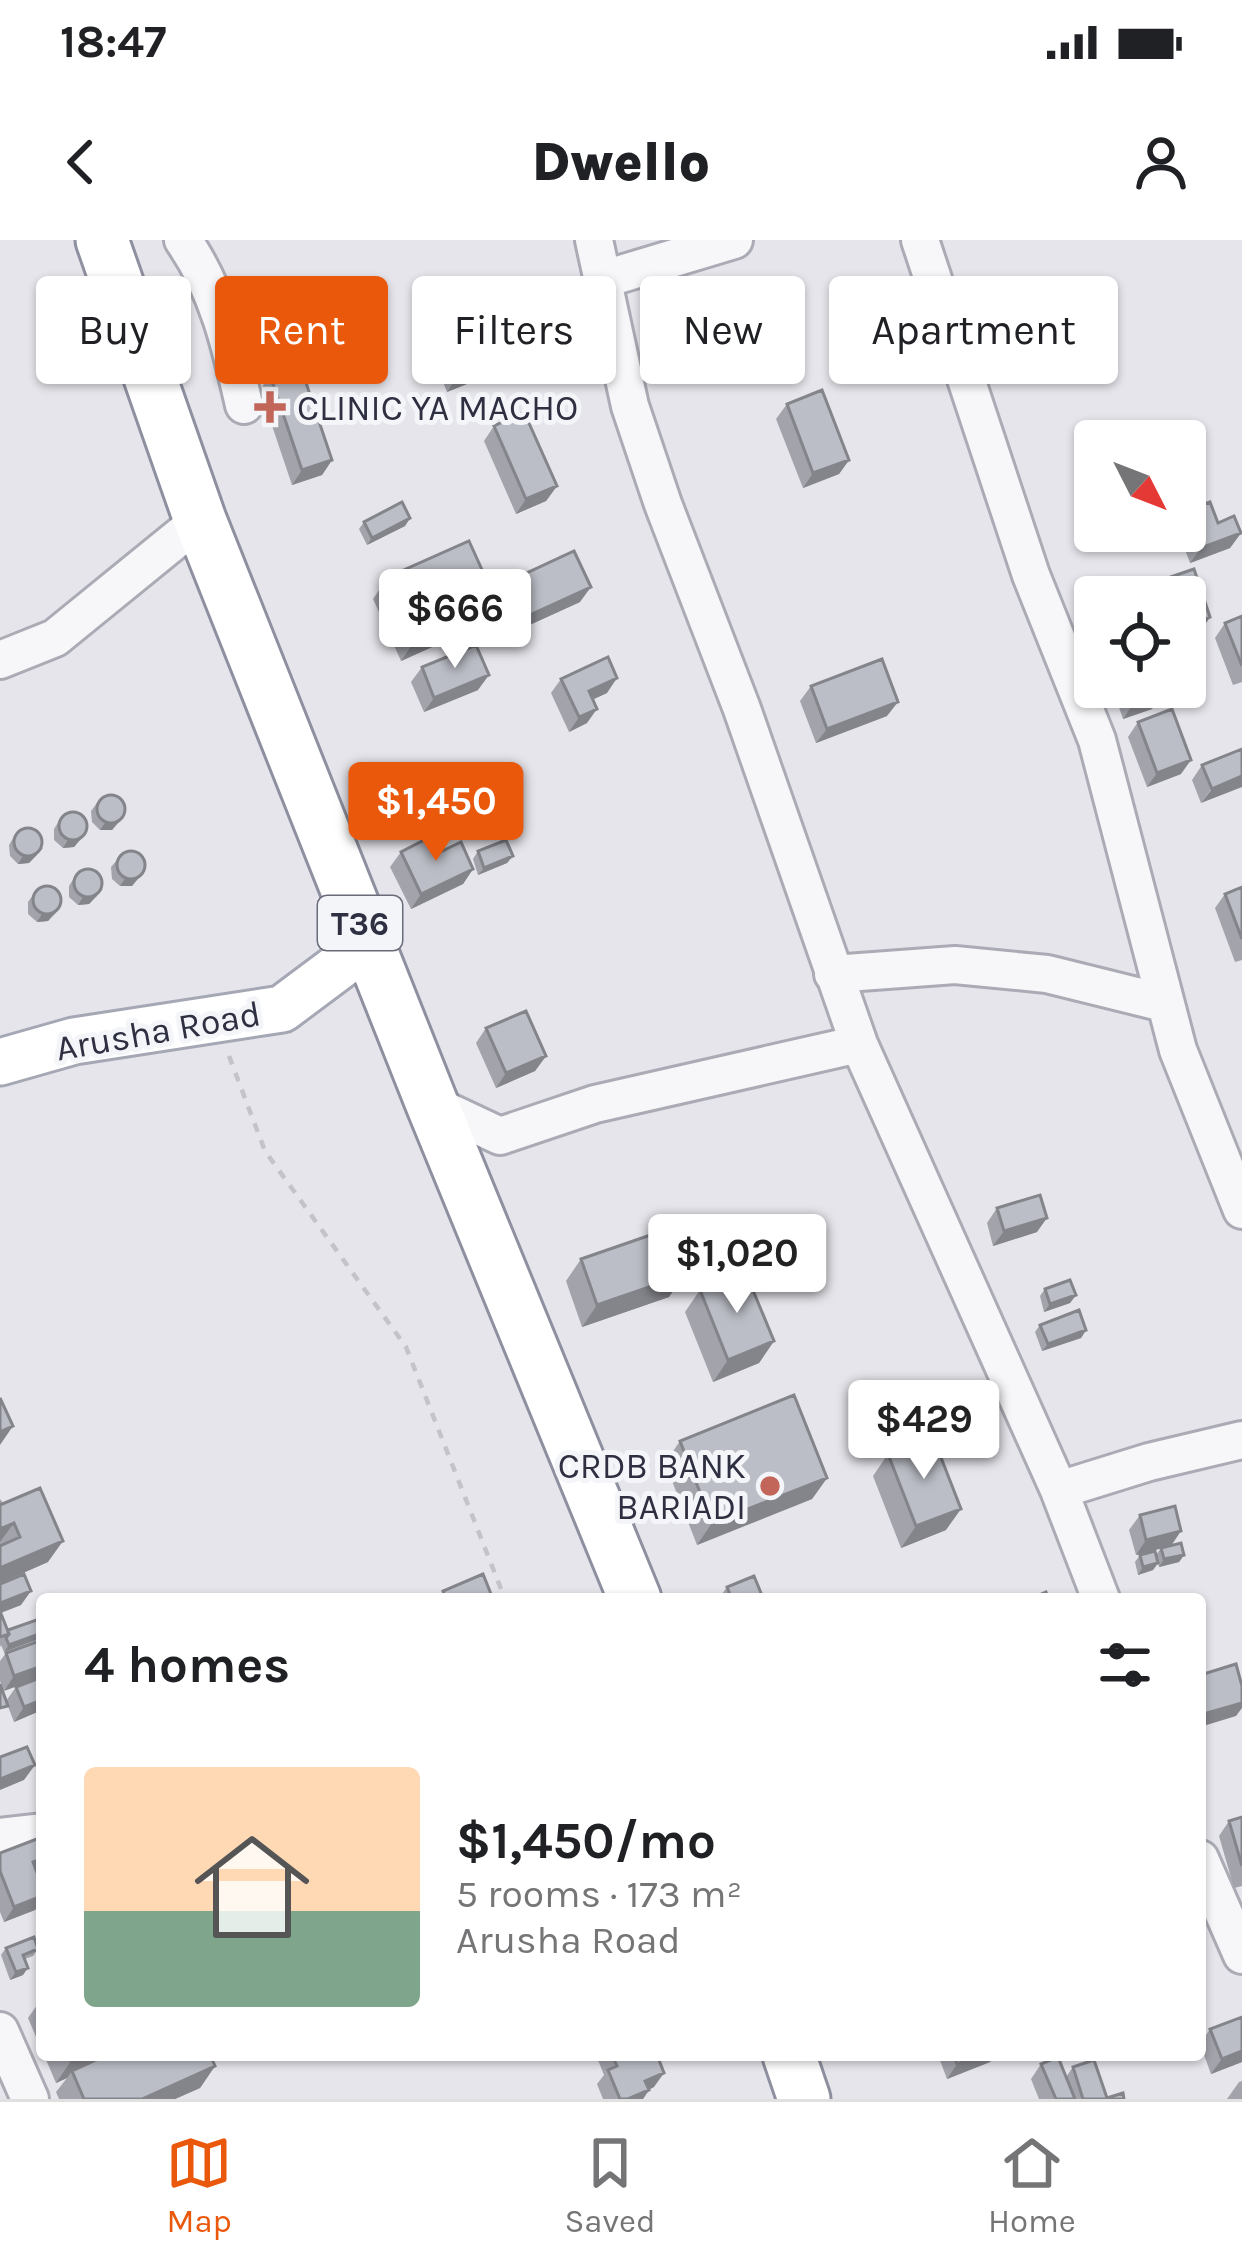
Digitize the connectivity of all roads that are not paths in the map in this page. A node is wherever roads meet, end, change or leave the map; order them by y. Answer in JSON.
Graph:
{"nodes":[{"id":1,"x":102,"y":240,"type":"edge"},
{"id":2,"x":183,"y":240,"type":"edge"},
{"id":3,"x":594,"y":240,"type":"edge"},
{"id":4,"x":734,"y":240,"type":"edge"},
{"id":5,"x":920,"y":240,"type":"edge"},
{"id":6,"x":600,"y":276,"type":"edge"},
{"id":7,"x":614,"y":276,"type":"edge"},
{"id":8,"x":616,"y":345,"type":"edge"},
{"id":9,"x":244,"y":405,"type":"dead end"},
{"id":10,"x":200,"y":520,"type":"junction"},
{"id":11,"x":0,"y":660,"type":"edge"},
{"id":12,"x":369,"y":944,"type":"junction"},
{"id":13,"x":833,"y":974,"type":"junction"},
{"id":14,"x":1164,"y":1003,"type":"junction"},
{"id":15,"x":859,"y":1044,"type":"junction"},
{"id":16,"x":0,"y":1061,"type":"edge"},
{"id":17,"x":432,"y":1105,"type":"junction"},
{"id":18,"x":1242,"y":1210,"type":"edge"},
{"id":19,"x":1242,"y":1440,"type":"edge"},
{"id":20,"x":1059,"y":1490,"type":"junction"},
{"id":21,"x":633,"y":1593,"type":"edge"},
{"id":22,"x":1099,"y":1593,"type":"edge"},
{"id":23,"x":36,"y":1833,"type":"edge"},
{"id":24,"x":0,"y":1837,"type":"edge"},
{"id":25,"x":1206,"y":1873,"type":"edge"},
{"id":26,"x":1242,"y":1955,"type":"edge"},
{"id":27,"x":5,"y":2056,"type":"edge"},
{"id":28,"x":791,"y":2061,"type":"edge"},
{"id":29,"x":30,"y":2099,"type":"edge"},
{"id":30,"x":804,"y":2099,"type":"edge"}],
"edges":[{"from":1,"to":10,"type":"highway","number":"T36"},
{"from":2,"to":9,"type":"street"},
{"from":3,"to":6,"type":"street"},
{"from":4,"to":7,"type":"street"},
{"from":5,"to":14,"type":"street"},
{"from":8,"to":13,"type":"street"},
{"from":10,"to":11,"type":"street"},
{"from":10,"to":12,"type":"highway","number":"T36"},
{"from":12,"to":16,"type":"main road","name":"Arusha Road"},
{"from":12,"to":17,"type":"highway","number":"T36"},
{"from":13,"to":14,"type":"street"},
{"from":13,"to":15,"type":"street"},
{"from":14,"to":18,"type":"street"},
{"from":15,"to":17,"type":"street"},
{"from":15,"to":20,"type":"street"},
{"from":17,"to":21,"type":"highway","number":"T36"},
{"from":19,"to":20,"type":"street"},
{"from":20,"to":22,"type":"street"},
{"from":23,"to":24,"type":"street"},
{"from":25,"to":26,"type":"street"},
{"from":27,"to":29,"type":"street"},
{"from":28,"to":30,"type":"highway"}]}
